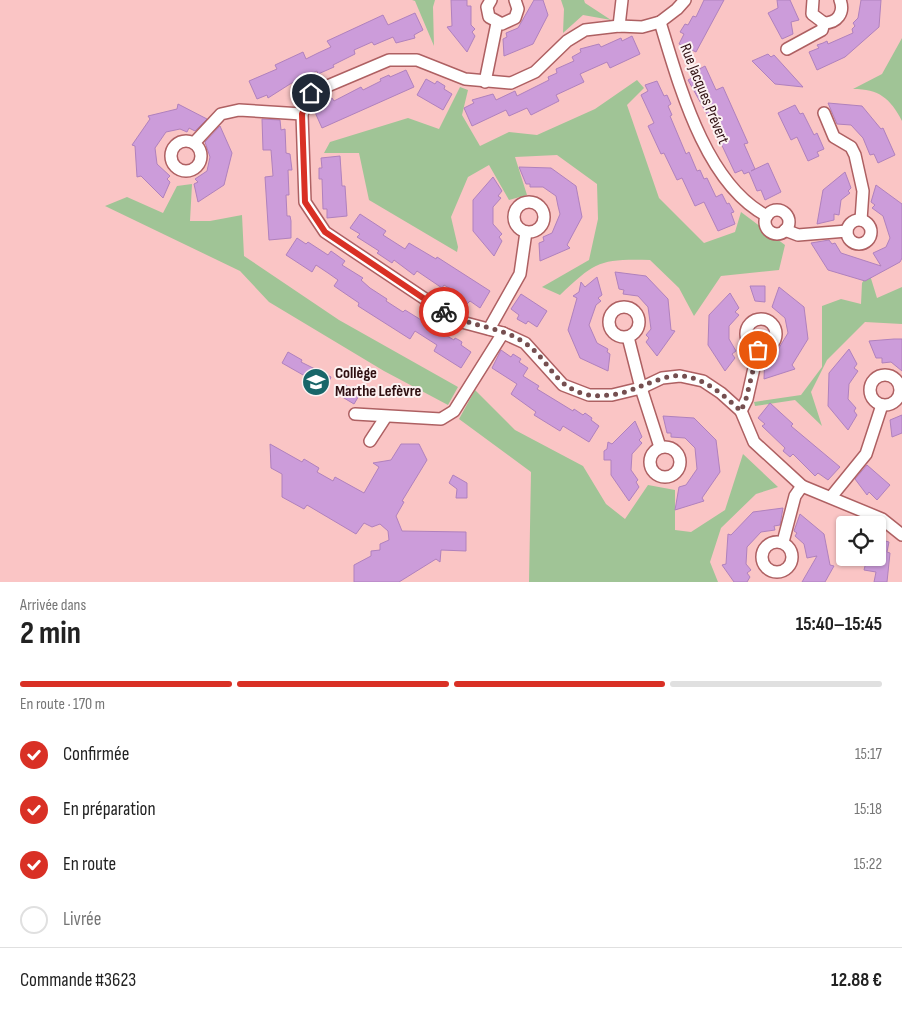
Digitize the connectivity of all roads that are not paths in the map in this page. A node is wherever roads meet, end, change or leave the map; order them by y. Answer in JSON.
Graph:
{"nodes":[{"id":1,"x":490,"y":0,"type":"edge"},
{"id":2,"x":515,"y":0,"type":"edge"},
{"id":3,"x":622,"y":0,"type":"edge"},
{"id":4,"x":685,"y":0,"type":"edge"},
{"id":5,"x":813,"y":0,"type":"edge"},
{"id":6,"x":840,"y":0,"type":"edge"},
{"id":7,"x":660,"y":22,"type":"junction"},
{"id":8,"x":824,"y":23,"type":"junction"},
{"id":9,"x":497,"y":24,"type":"junction"},
{"id":10,"x":619,"y":26,"type":"junction"},
{"id":11,"x":787,"y":49,"type":"dead end"},
{"id":12,"x":485,"y":82,"type":"junction"},
{"id":13,"x":302,"y":114,"type":"junction"},
{"id":14,"x":824,"y":114,"type":"dead end"},
{"id":15,"x":194,"y":143,"type":"dead end"},
{"id":16,"x":767,"y":216,"type":"junction"},
{"id":17,"x":861,"y":220,"type":"junction"},
{"id":18,"x":786,"y":230,"type":"junction"},
{"id":19,"x":847,"y":231,"type":"junction"},
{"id":20,"x":526,"y":232,"type":"dead end"},
{"id":21,"x":489,"y":328,"type":"junction"},
{"id":22,"x":503,"y":333,"type":"junction"},
{"id":23,"x":628,"y":337,"type":"dead end"},
{"id":24,"x":758,"y":350,"type":"dead end"},
{"id":25,"x":641,"y":388,"type":"junction"},
{"id":26,"x":882,"y":405,"type":"dead end"},
{"id":27,"x":741,"y":411,"type":"junction"},
{"id":28,"x":355,"y":414,"type":"dead end"},
{"id":29,"x":384,"y":418,"type":"junction"},
{"id":30,"x":370,"y":441,"type":"dead end"},
{"id":31,"x":660,"y":447,"type":"dead end"},
{"id":32,"x":802,"y":486,"type":"junction"},
{"id":33,"x":831,"y":497,"type":"junction"},
{"id":34,"x":902,"y":535,"type":"edge"},
{"id":35,"x":783,"y":542,"type":"dead end"}],
"edges":[{"from":1,"to":9,"type":"street"},
{"from":2,"to":9,"type":"street"},
{"from":3,"to":10,"type":"street"},
{"from":4,"to":7,"type":"street"},
{"from":5,"to":8,"type":"street"},
{"from":6,"to":8,"type":"street"},
{"from":7,"to":10,"type":"street"},
{"from":7,"to":16,"type":"street","name":"Rue Jacques Prévert"},
{"from":8,"to":11,"type":"street"},
{"from":9,"to":12,"type":"street"},
{"from":10,"to":12,"type":"street"},
{"from":12,"to":13,"type":"street"},
{"from":13,"to":15,"type":"street"},
{"from":13,"to":21,"type":"street"},
{"from":14,"to":17,"type":"street"},
{"from":16,"to":18,"type":"street"},
{"from":16,"to":18,"type":"street"},
{"from":17,"to":19,"type":"street"},
{"from":17,"to":19,"type":"street"},
{"from":18,"to":19,"type":"street"},
{"from":20,"to":21,"type":"street"},
{"from":21,"to":22,"type":"street"},
{"from":22,"to":25,"type":"street"},
{"from":22,"to":29,"type":"street"},
{"from":23,"to":25,"type":"street"},
{"from":24,"to":27,"type":"street"},
{"from":25,"to":27,"type":"street"},
{"from":25,"to":31,"type":"street"},
{"from":26,"to":33,"type":"street"},
{"from":27,"to":32,"type":"street"},
{"from":28,"to":29,"type":"street"},
{"from":29,"to":30,"type":"street"},
{"from":32,"to":33,"type":"street"},
{"from":32,"to":35,"type":"street"},
{"from":33,"to":34,"type":"street"}]}
